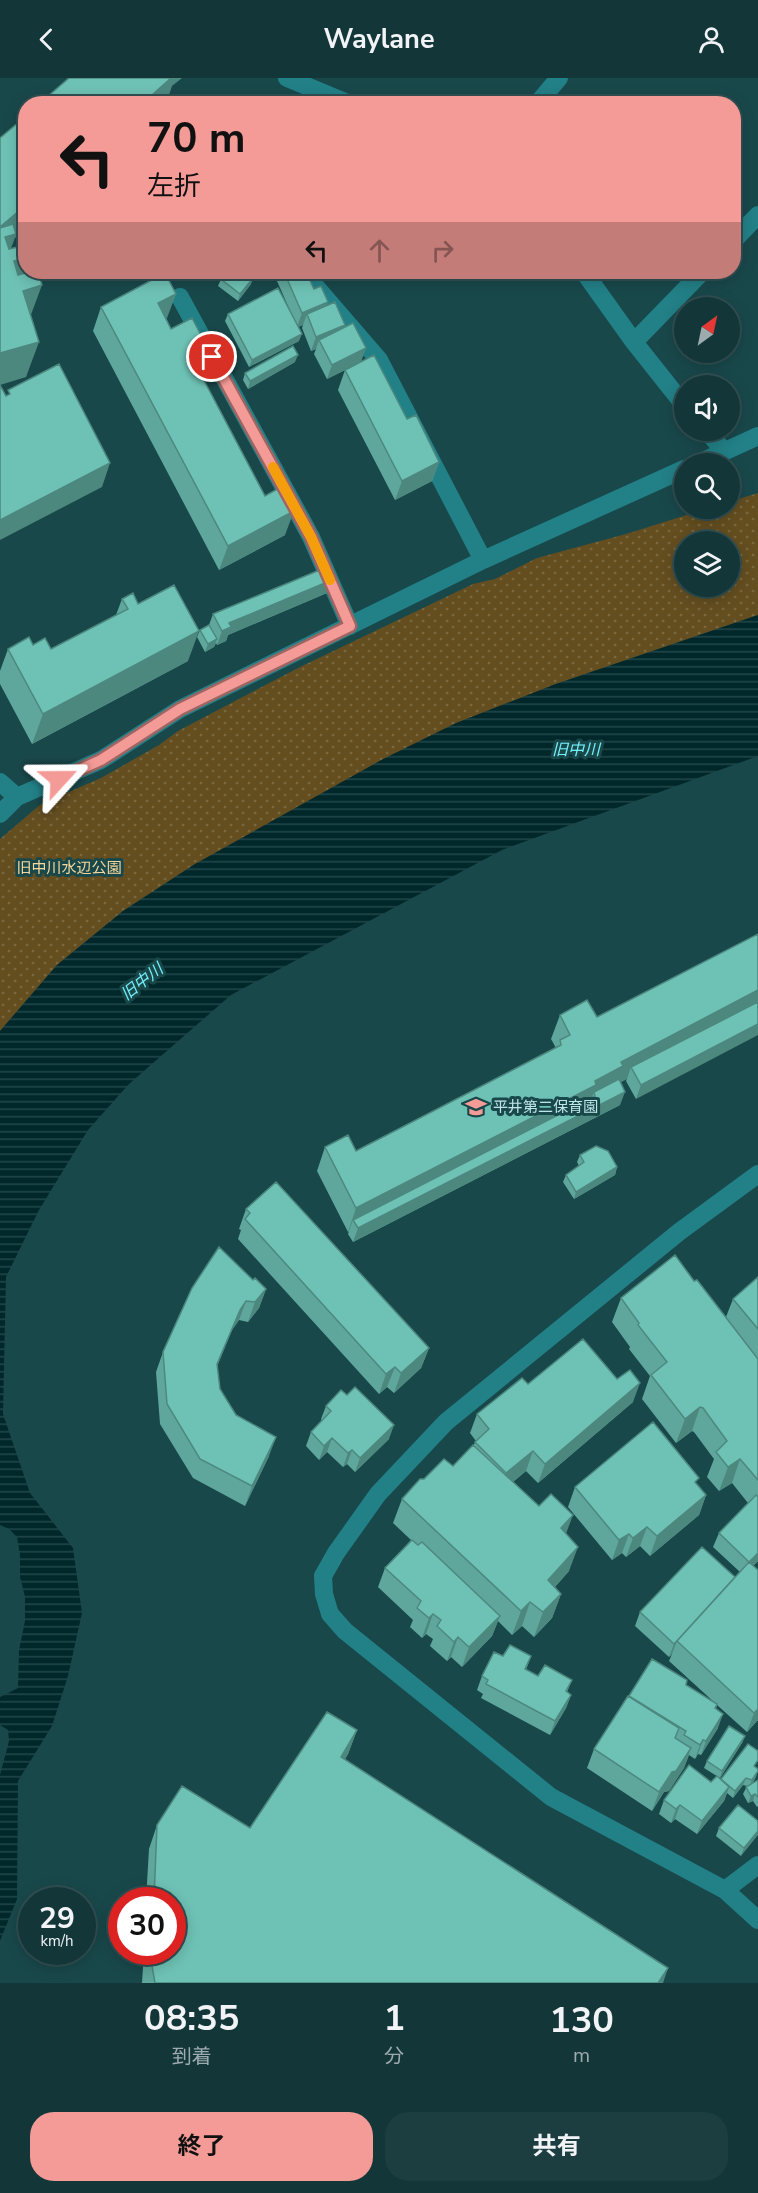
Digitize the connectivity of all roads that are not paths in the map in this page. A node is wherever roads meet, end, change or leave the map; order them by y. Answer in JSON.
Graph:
{"nodes":[{"id":1,"x":287,"y":78,"type":"edge"},
{"id":2,"x":559,"y":78,"type":"edge"},
{"id":3,"x":331,"y":96,"type":"edge"},
{"id":4,"x":544,"y":96,"type":"edge"},
{"id":5,"x":758,"y":215,"type":"edge"},
{"id":6,"x":741,"y":233,"type":"edge"},
{"id":7,"x":309,"y":279,"type":"edge"},
{"id":8,"x":589,"y":279,"type":"edge"},
{"id":9,"x":695,"y":279,"type":"edge"},
{"id":10,"x":180,"y":297,"type":"dead end"},
{"id":11,"x":634,"y":342,"type":"junction"},
{"id":12,"x":674,"y":392,"type":"edge"},
{"id":13,"x":758,"y":436,"type":"edge"},
{"id":14,"x":715,"y":441,"type":"edge"},
{"id":15,"x":724,"y":451,"type":"junction"},
{"id":16,"x":720,"y":453,"type":"edge"},
{"id":17,"x":674,"y":474,"type":"edge"},
{"id":18,"x":483,"y":560,"type":"junction"},
{"id":19,"x":350,"y":626,"type":"junction"},
{"id":20,"x":0,"y":782,"type":"edge"},
{"id":21,"x":17,"y":797,"type":"junction"},
{"id":22,"x":0,"y":814,"type":"edge"},
{"id":23,"x":758,"y":1173,"type":"edge"},
{"id":24,"x":758,"y":1865,"type":"edge"},
{"id":25,"x":725,"y":1890,"type":"junction"},
{"id":26,"x":758,"y":1920,"type":"edge"}],
"edges":[{"from":1,"to":3,"type":"street"},
{"from":2,"to":4,"type":"street"},
{"from":5,"to":6,"type":"street"},
{"from":7,"to":18,"type":"street"},
{"from":8,"to":11,"type":"street"},
{"from":9,"to":11,"type":"street"},
{"from":10,"to":19,"type":"street"},
{"from":11,"to":12,"type":"street"},
{"from":13,"to":15,"type":"street"},
{"from":14,"to":15,"type":"street"},
{"from":15,"to":16,"type":"street"},
{"from":17,"to":18,"type":"street"},
{"from":18,"to":19,"type":"street"},
{"from":19,"to":21,"type":"street"},
{"from":20,"to":21,"type":"street"},
{"from":21,"to":22,"type":"street"},
{"from":23,"to":25,"type":"street"},
{"from":24,"to":25,"type":"street"},
{"from":25,"to":26,"type":"street"}]}
